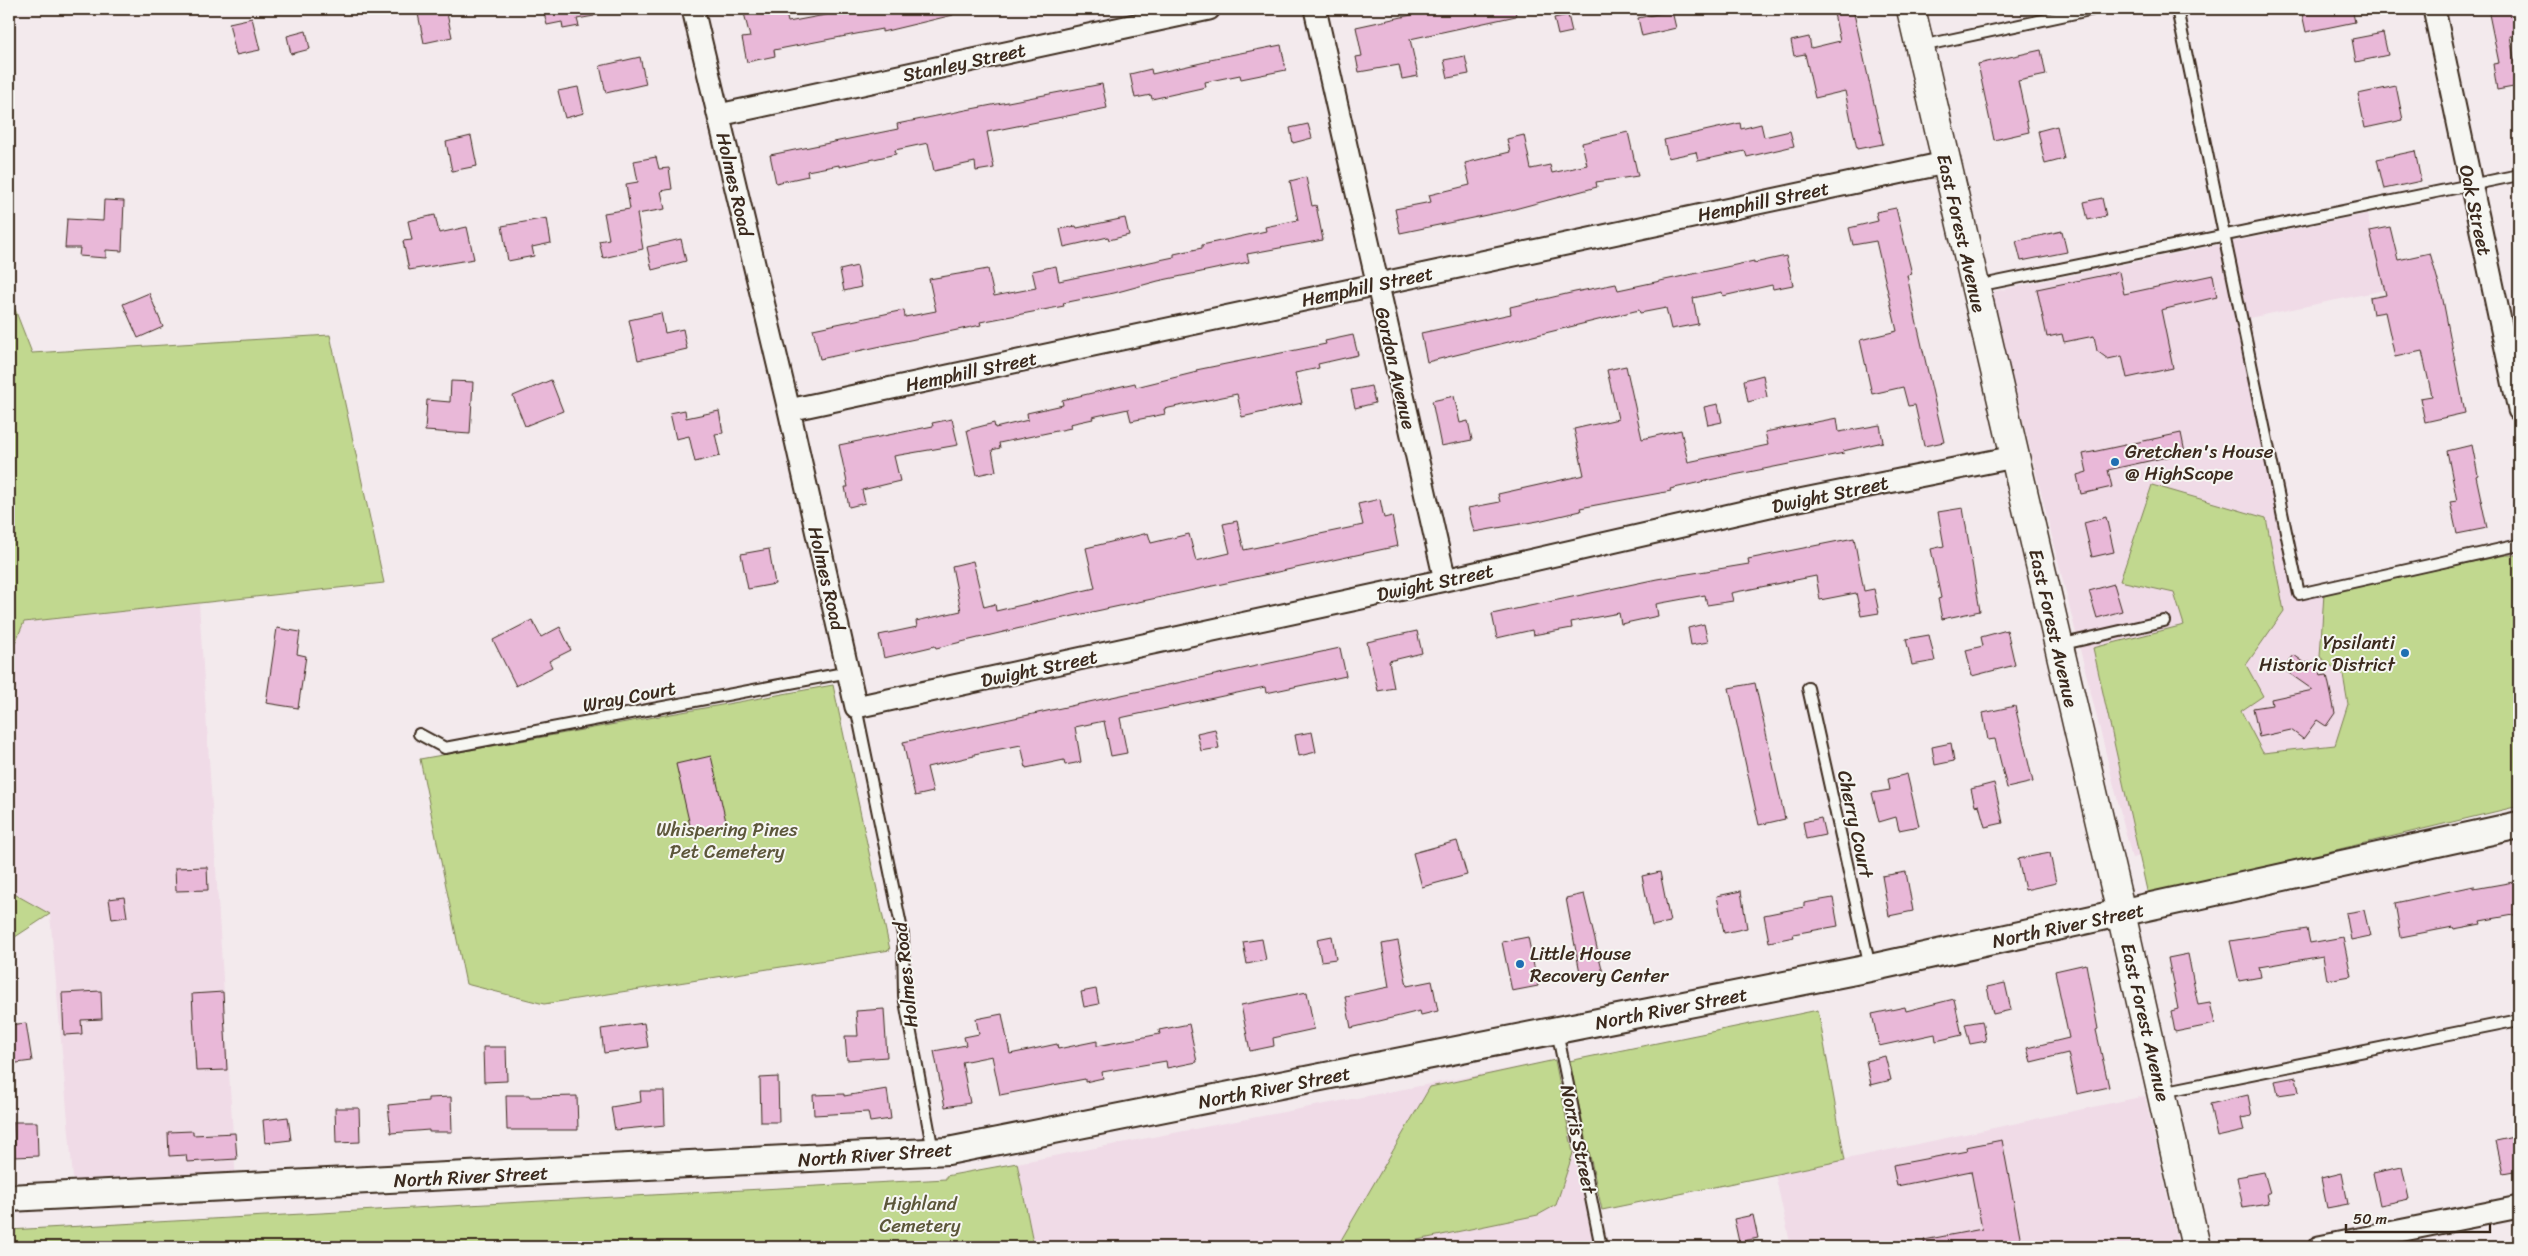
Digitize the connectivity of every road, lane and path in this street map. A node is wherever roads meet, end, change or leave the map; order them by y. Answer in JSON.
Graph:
{"nodes":[{"id":1,"x":693,"y":9,"type":"edge"},
{"id":2,"x":1209,"y":9,"type":"edge"},
{"id":3,"x":1315,"y":9,"type":"edge"},
{"id":4,"x":1911,"y":9,"type":"edge"},
{"id":5,"x":2094,"y":9,"type":"edge"},
{"id":6,"x":2176,"y":9,"type":"edge"},
{"id":7,"x":2434,"y":9,"type":"edge"},
{"id":8,"x":1920,"y":47,"type":"junction"},
{"id":9,"x":719,"y":115,"type":"junction"},
{"id":10,"x":1945,"y":163,"type":"junction"},
{"id":11,"x":2519,"y":175,"type":"edge"},
{"id":12,"x":2471,"y":185,"type":"junction"},
{"id":13,"x":2224,"y":236,"type":"junction"},
{"id":14,"x":1376,"y":283,"type":"junction"},
{"id":15,"x":1975,"y":286,"type":"junction"},
{"id":16,"x":789,"y":410,"type":"junction"},
{"id":17,"x":2519,"y":410,"type":"edge"},
{"id":18,"x":2014,"y":457,"type":"junction"},
{"id":19,"x":2519,"y":546,"type":"edge"},
{"id":20,"x":1445,"y":580,"type":"junction"},
{"id":21,"x":2164,"y":621,"type":"dead end"},
{"id":22,"x":2058,"y":646,"type":"junction"},
{"id":23,"x":849,"y":672,"type":"junction"},
{"id":24,"x":1808,"y":688,"type":"dead end"},
{"id":25,"x":856,"y":707,"type":"junction"},
{"id":26,"x":419,"y":734,"type":"dead end"},
{"id":27,"x":2519,"y":825,"type":"edge"},
{"id":28,"x":2121,"y":913,"type":"junction"},
{"id":29,"x":1870,"y":968,"type":"junction"},
{"id":30,"x":2519,"y":1020,"type":"edge"},
{"id":31,"x":1557,"y":1030,"type":"junction"},
{"id":32,"x":2161,"y":1092,"type":"junction"},
{"id":33,"x":933,"y":1152,"type":"junction"},
{"id":34,"x":9,"y":1198,"type":"edge"},
{"id":35,"x":2519,"y":1207,"type":"edge"},
{"id":36,"x":1602,"y":1247,"type":"edge"},
{"id":37,"x":2196,"y":1247,"type":"edge"},
{"id":38,"x":2319,"y":1247,"type":"edge"}],
"edges":[{"from":1,"to":9,"type":"street","name":"Holmes Road"},
{"from":2,"to":9,"type":"street","name":"Stanley Street"},
{"from":3,"to":14,"type":"street","name":"Gordon Avenue"},
{"from":4,"to":8,"type":"main road","name":"East Forest Avenue"},
{"from":5,"to":8,"type":"lane"},
{"from":6,"to":13,"type":"lane"},
{"from":7,"to":12,"type":"street","name":"Oak Street"},
{"from":8,"to":10,"type":"main road","name":"East Forest Avenue"},
{"from":9,"to":16,"type":"street","name":"Holmes Road"},
{"from":10,"to":14,"type":"street","name":"Hemphill Street"},
{"from":10,"to":15,"type":"main road","name":"East Forest Avenue"},
{"from":11,"to":12,"type":"lane"},
{"from":12,"to":13,"type":"lane"},
{"from":12,"to":17,"type":"street","name":"Oak Street"},
{"from":13,"to":15,"type":"lane"},
{"from":13,"to":19,"type":"lane"},
{"from":14,"to":16,"type":"street","name":"Hemphill Street"},
{"from":14,"to":20,"type":"street","name":"Gordon Avenue"},
{"from":15,"to":18,"type":"main road","name":"East Forest Avenue"},
{"from":16,"to":23,"type":"street","name":"Holmes Road"},
{"from":18,"to":20,"type":"street","name":"Dwight Street"},
{"from":18,"to":22,"type":"main road","name":"East Forest Avenue"},
{"from":20,"to":25,"type":"street","name":"Dwight Street"},
{"from":21,"to":22,"type":"lane"},
{"from":22,"to":28,"type":"main road","name":"East Forest Avenue"},
{"from":23,"to":25,"type":"street","name":"Holmes Road"},
{"from":23,"to":26,"type":"lane","name":"Wray Court"},
{"from":24,"to":29,"type":"lane","name":"Cherry Court"},
{"from":25,"to":33,"type":"lane","name":"Holmes Road"},
{"from":27,"to":28,"type":"street","name":"North River Street"},
{"from":28,"to":29,"type":"street","name":"North River Street"},
{"from":28,"to":32,"type":"main road","name":"East Forest Avenue"},
{"from":29,"to":31,"type":"street","name":"North River Street"},
{"from":30,"to":32,"type":"lane"},
{"from":31,"to":33,"type":"street","name":"North River Street"},
{"from":31,"to":36,"type":"lane","name":"Norris Street"},
{"from":32,"to":37,"type":"main road","name":"East Forest Avenue"},
{"from":33,"to":34,"type":"street","name":"North River Street"},
{"from":35,"to":38,"type":"street"}]}
